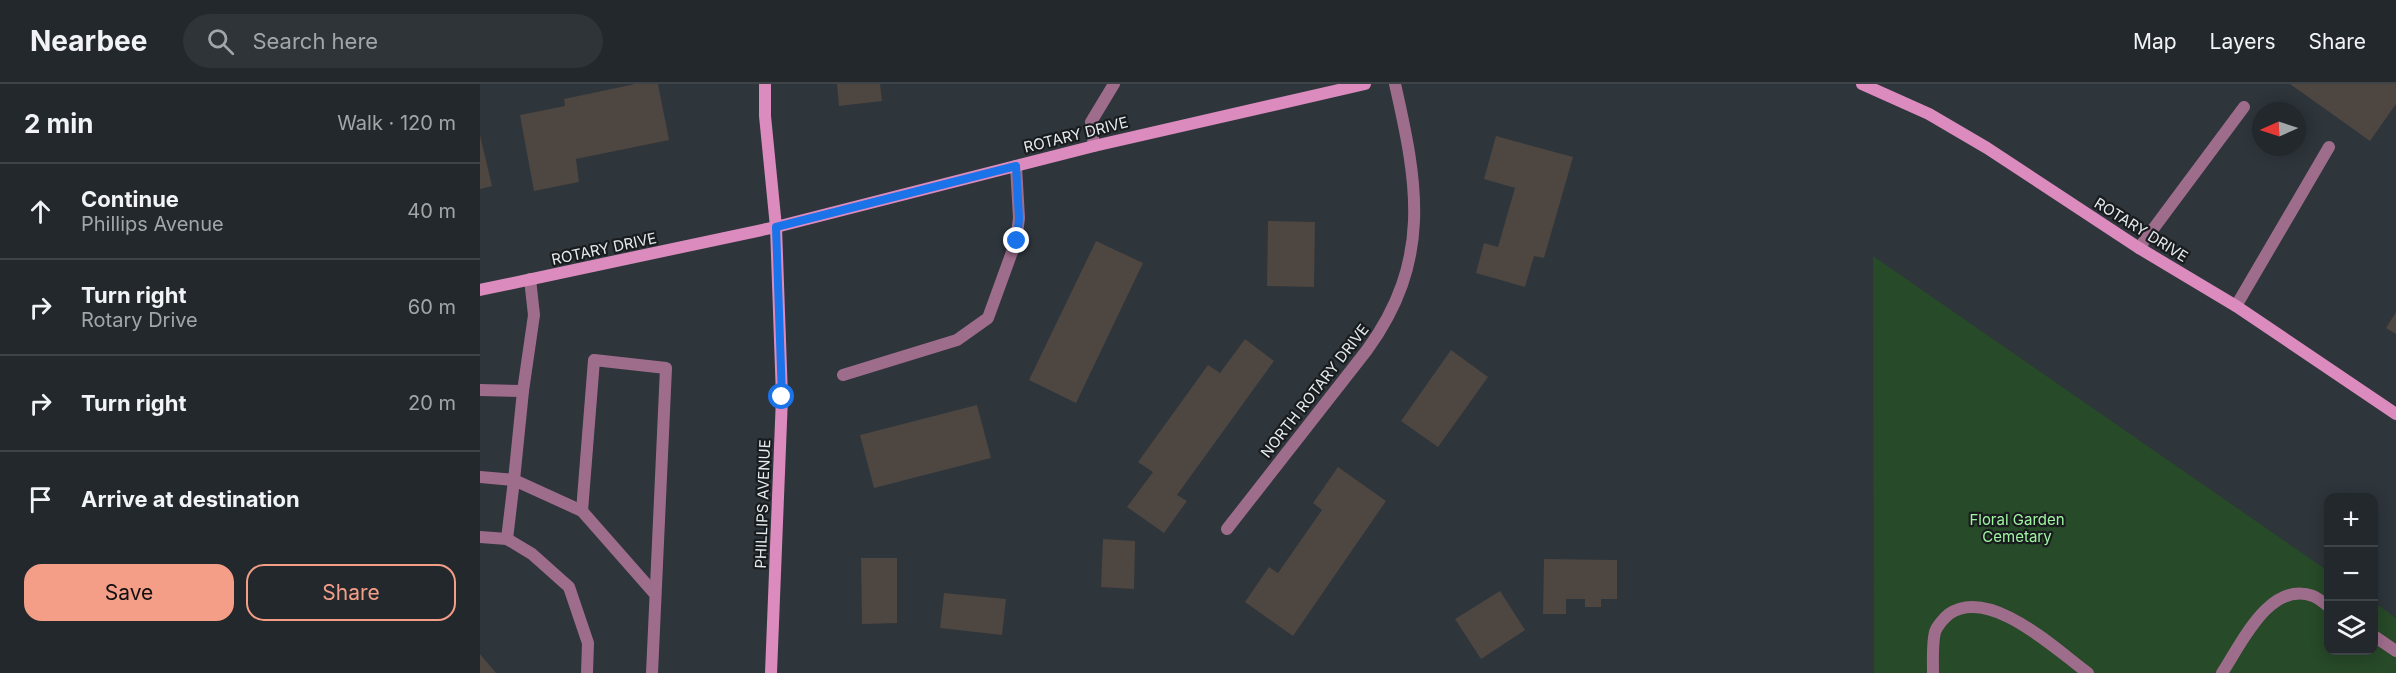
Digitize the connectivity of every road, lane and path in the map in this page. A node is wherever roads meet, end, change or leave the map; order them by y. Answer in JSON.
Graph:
{"nodes":[{"id":1,"x":765,"y":84,"type":"edge"},
{"id":2,"x":1114,"y":84,"type":"edge"},
{"id":3,"x":1365,"y":84,"type":"edge"},
{"id":4,"x":1395,"y":84,"type":"edge"},
{"id":5,"x":1862,"y":84,"type":"edge"},
{"id":6,"x":2244,"y":107,"type":"dead end"},
{"id":7,"x":1094,"y":146,"type":"junction"},
{"id":8,"x":2329,"y":147,"type":"dead end"},
{"id":9,"x":1016,"y":166,"type":"junction"},
{"id":10,"x":776,"y":227,"type":"junction"},
{"id":11,"x":2139,"y":248,"type":"junction"},
{"id":12,"x":530,"y":279,"type":"junction"},
{"id":13,"x":480,"y":290,"type":"edge"},
{"id":14,"x":2236,"y":306,"type":"junction"},
{"id":15,"x":843,"y":375,"type":"dead end"},
{"id":16,"x":480,"y":390,"type":"edge"},
{"id":17,"x":524,"y":391,"type":"junction"},
{"id":18,"x":2394,"y":409,"type":"edge"},
{"id":19,"x":480,"y":477,"type":"edge"},
{"id":20,"x":514,"y":480,"type":"junction"},
{"id":21,"x":582,"y":511,"type":"junction"},
{"id":22,"x":1227,"y":529,"type":"dead end"},
{"id":23,"x":480,"y":537,"type":"edge"},
{"id":24,"x":507,"y":539,"type":"junction"},
{"id":25,"x":655,"y":594,"type":"junction"},
{"id":26,"x":2324,"y":603,"type":"edge"},
{"id":27,"x":2378,"y":639,"type":"edge"},
{"id":28,"x":2396,"y":651,"type":"edge"},
{"id":29,"x":587,"y":673,"type":"edge"},
{"id":30,"x":652,"y":673,"type":"edge"},
{"id":31,"x":771,"y":673,"type":"edge"},
{"id":32,"x":1933,"y":673,"type":"edge"},
{"id":33,"x":2088,"y":673,"type":"edge"},
{"id":34,"x":2222,"y":673,"type":"edge"}],
"edges":[{"from":1,"to":10,"type":"street","name":"PHILLIPS AVENUE"},
{"from":2,"to":7,"type":"street"},
{"from":3,"to":7,"type":"street","name":"ROTARY DRIVE"},
{"from":4,"to":22,"type":"street","name":"NORTH ROTARY DRIVE"},
{"from":5,"to":11,"type":"street","name":"ROTARY DRIVE"},
{"from":6,"to":11,"type":"street"},
{"from":7,"to":9,"type":"street","name":"ROTARY DRIVE"},
{"from":8,"to":14,"type":"street"},
{"from":9,"to":10,"type":"street","name":"ROTARY DRIVE"},
{"from":9,"to":15,"type":"street"},
{"from":10,"to":12,"type":"street","name":"ROTARY DRIVE"},
{"from":10,"to":31,"type":"street","name":"PHILLIPS AVENUE"},
{"from":11,"to":14,"type":"street","name":"ROTARY DRIVE"},
{"from":12,"to":13,"type":"street","name":"ROTARY DRIVE"},
{"from":12,"to":17,"type":"street"},
{"from":14,"to":18,"type":"street","name":"ROTARY DRIVE"},
{"from":16,"to":17,"type":"street"},
{"from":17,"to":20,"type":"street"},
{"from":19,"to":20,"type":"street"},
{"from":20,"to":21,"type":"street"},
{"from":20,"to":24,"type":"street"},
{"from":21,"to":25,"type":"street"},
{"from":21,"to":25,"type":"street"},
{"from":23,"to":24,"type":"street"},
{"from":24,"to":29,"type":"street"},
{"from":25,"to":30,"type":"street"},
{"from":26,"to":34,"type":"street"},
{"from":27,"to":28,"type":"street"},
{"from":32,"to":33,"type":"street"}]}
